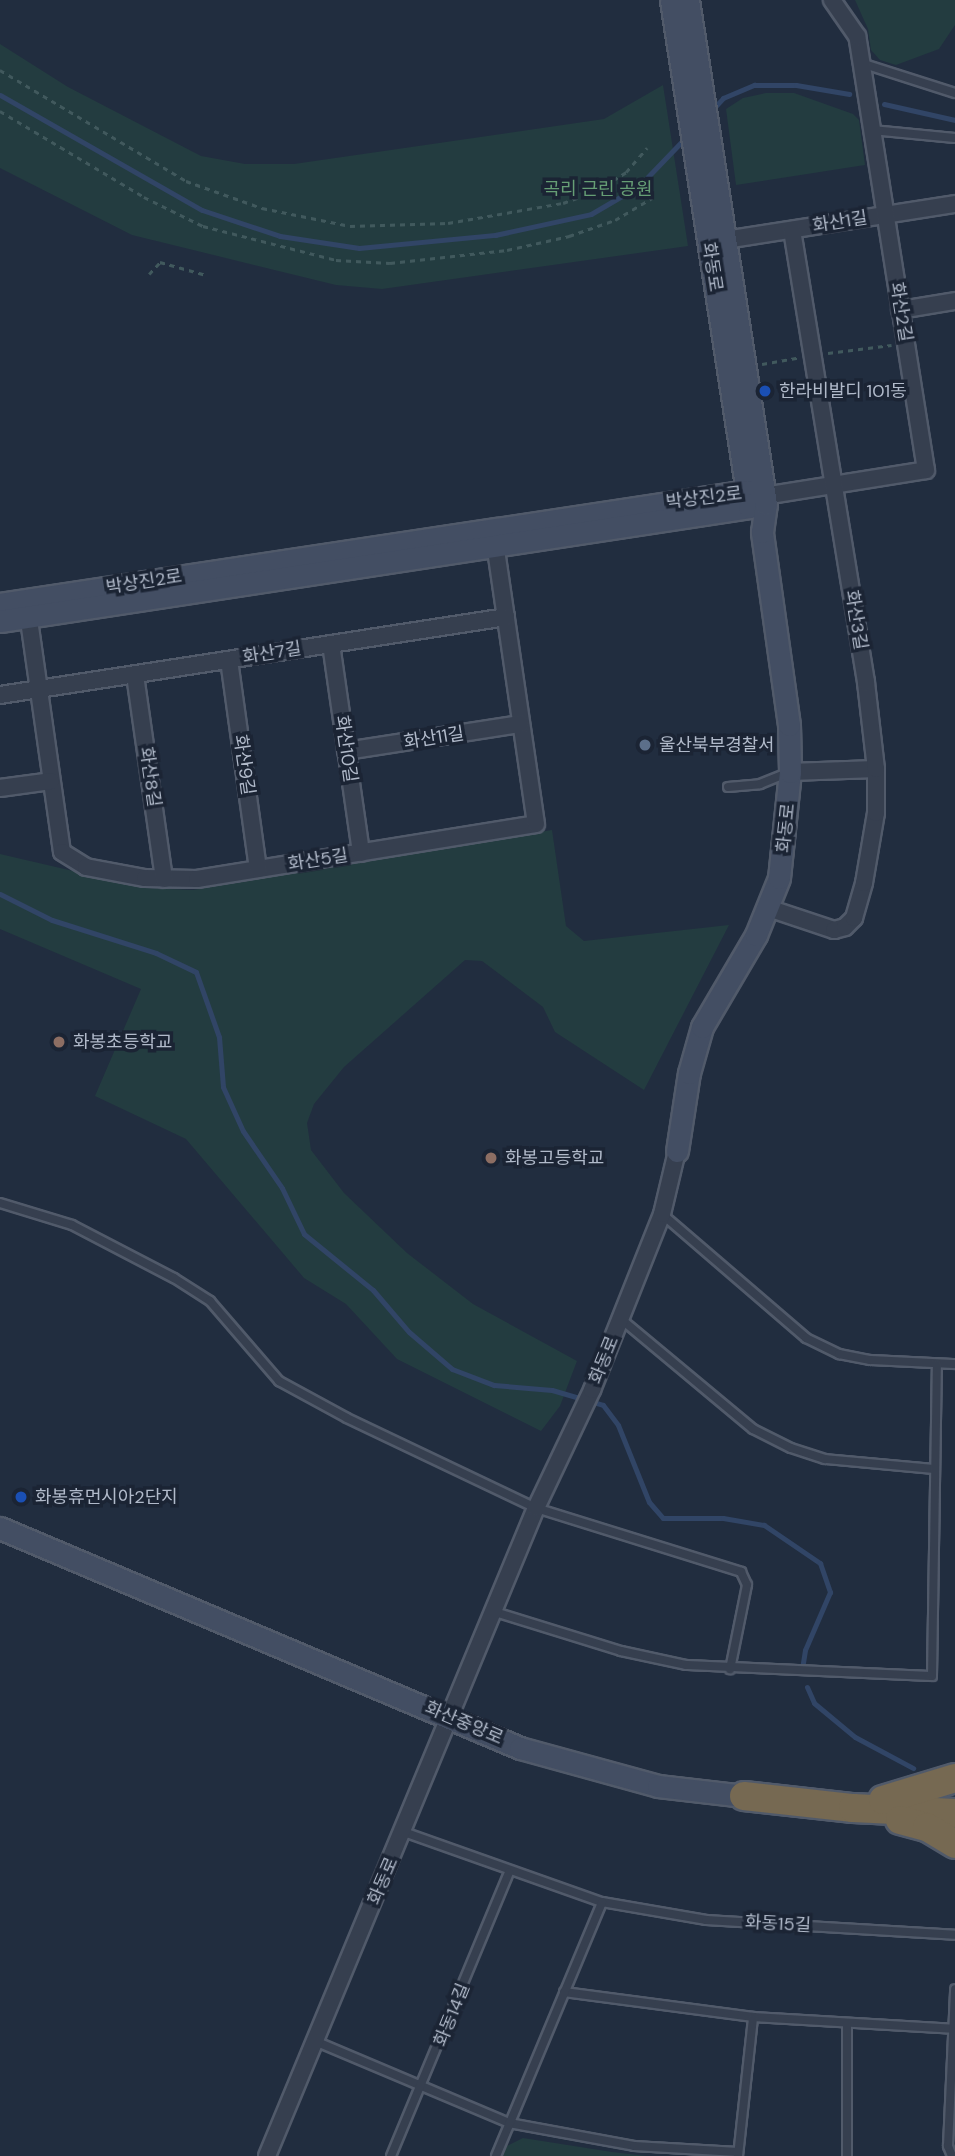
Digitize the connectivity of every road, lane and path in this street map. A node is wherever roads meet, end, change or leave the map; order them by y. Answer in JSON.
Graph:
{"nodes":[{"id":1,"x":671,"y":0,"type":"edge"},
{"id":2,"x":688,"y":0,"type":"edge"},
{"id":3,"x":832,"y":0,"type":"edge"},
{"id":4,"x":861,"y":63,"type":"junction"},
{"id":5,"x":0,"y":70,"type":"edge"},
{"id":6,"x":955,"y":93,"type":"edge"},
{"id":7,"x":0,"y":111,"type":"edge"},
{"id":8,"x":697,"y":112,"type":"junction"},
{"id":9,"x":872,"y":130,"type":"junction"},
{"id":10,"x":955,"y":138,"type":"edge"},
{"id":11,"x":702,"y":145,"type":"junction"},
{"id":12,"x":648,"y":148,"type":"dead end"},
{"id":13,"x":652,"y":198,"type":"dead end"},
{"id":14,"x":955,"y":204,"type":"edge"},
{"id":15,"x":885,"y":215,"type":"junction"},
{"id":16,"x":792,"y":230,"type":"junction"},
{"id":17,"x":725,"y":240,"type":"junction"},
{"id":18,"x":149,"y":274,"type":"dead end"},
{"id":19,"x":206,"y":275,"type":"dead end"},
{"id":20,"x":955,"y":301,"type":"edge"},
{"id":21,"x":900,"y":310,"type":"junction"},
{"id":22,"x":906,"y":343,"type":"junction"},
{"id":23,"x":813,"y":355,"type":"junction"},
{"id":24,"x":759,"y":364,"type":"dead end"},
{"id":25,"x":834,"y":485,"type":"junction"},
{"id":26,"x":753,"y":498,"type":"junction"},
{"id":27,"x":494,"y":537,"type":"junction"},
{"id":28,"x":0,"y":604,"type":"edge"},
{"id":29,"x":27,"y":608,"type":"junction"},
{"id":30,"x":506,"y":617,"type":"junction"},
{"id":31,"x":0,"y":621,"type":"edge"},
{"id":32,"x":331,"y":644,"type":"junction"},
{"id":33,"x":229,"y":660,"type":"junction"},
{"id":34,"x":135,"y":674,"type":"junction"},
{"id":35,"x":39,"y":689,"type":"junction"},
{"id":36,"x":0,"y":695,"type":"edge"},
{"id":37,"x":522,"y":724,"type":"junction"},
{"id":38,"x":346,"y":751,"type":"junction"},
{"id":39,"x":876,"y":769,"type":"junction"},
{"id":40,"x":790,"y":772,"type":"junction"},
{"id":41,"x":51,"y":780,"type":"junction"},
{"id":42,"x":728,"y":787,"type":"dead end"},
{"id":43,"x":0,"y":788,"type":"edge"},
{"id":44,"x":361,"y":853,"type":"junction"},
{"id":45,"x":258,"y":869,"type":"junction"},
{"id":46,"x":164,"y":879,"type":"junction"},
{"id":47,"x":768,"y":908,"type":"junction"},
{"id":48,"x":677,"y":1151,"type":"joint"},
{"id":49,"x":0,"y":1203,"type":"edge"},
{"id":50,"x":662,"y":1214,"type":"junction"},
{"id":51,"x":621,"y":1319,"type":"junction"},
{"id":52,"x":937,"y":1364,"type":"junction"},
{"id":53,"x":955,"y":1364,"type":"edge"},
{"id":54,"x":933,"y":1469,"type":"junction"},
{"id":55,"x":536,"y":1508,"type":"junction"},
{"id":56,"x":0,"y":1528,"type":"edge"},
{"id":57,"x":495,"y":1612,"type":"junction"},
{"id":58,"x":730,"y":1669,"type":"junction"},
{"id":59,"x":450,"y":1717,"type":"junction"},
{"id":60,"x":955,"y":1778,"type":"edge"},
{"id":61,"x":744,"y":1796,"type":"joint"},
{"id":62,"x":853,"y":1808,"type":"junction"},
{"id":63,"x":955,"y":1813,"type":"edge"},
{"id":64,"x":404,"y":1832,"type":"junction"},
{"id":65,"x":955,"y":1844,"type":"edge"},
{"id":66,"x":509,"y":1873,"type":"junction"},
{"id":67,"x":602,"y":1902,"type":"junction"},
{"id":68,"x":955,"y":1935,"type":"edge"},
{"id":69,"x":955,"y":1989,"type":"edge"},
{"id":70,"x":564,"y":1992,"type":"junction"},
{"id":71,"x":753,"y":2017,"type":"junction"},
{"id":72,"x":847,"y":2023,"type":"junction"},
{"id":73,"x":953,"y":2029,"type":"junction"},
{"id":74,"x":315,"y":2041,"type":"junction"},
{"id":75,"x":423,"y":2087,"type":"junction"},
{"id":76,"x":509,"y":2123,"type":"junction"},
{"id":77,"x":738,"y":2154,"type":"edge"},
{"id":78,"x":267,"y":2156,"type":"edge"},
{"id":79,"x":391,"y":2156,"type":"edge"},
{"id":80,"x":495,"y":2156,"type":"edge"},
{"id":81,"x":847,"y":2156,"type":"edge"},
{"id":82,"x":952,"y":2156,"type":"edge"}],
"edges":[{"from":1,"to":8,"type":"street","name":"화동로"},
{"from":2,"to":8,"type":"street","name":"화동로"},
{"from":3,"to":4,"type":"street","name":"화산2길"},
{"from":4,"to":6,"type":"lane"},
{"from":4,"to":9,"type":"street","name":"화산2길"},
{"from":5,"to":12,"type":"path"},
{"from":7,"to":13,"type":"path"},
{"from":8,"to":11,"type":"street","name":"화동로"},
{"from":9,"to":10,"type":"lane"},
{"from":9,"to":15,"type":"street","name":"화산2길"},
{"from":11,"to":17,"type":"street","name":"화동로"},
{"from":11,"to":26,"type":"street","name":"화동로"},
{"from":14,"to":15,"type":"street","name":"화산1길"},
{"from":15,"to":16,"type":"street","name":"화산1길"},
{"from":15,"to":21,"type":"street","name":"화산2길"},
{"from":16,"to":17,"type":"street","name":"화산1길"},
{"from":16,"to":23,"type":"street","name":"화산3길"},
{"from":17,"to":26,"type":"street","name":"화동로"},
{"from":18,"to":19,"type":"path"},
{"from":20,"to":21,"type":"street"},
{"from":21,"to":22,"type":"street","name":"화산2길"},
{"from":22,"to":23,"type":"path"},
{"from":22,"to":25,"type":"street","name":"화산2길"},
{"from":23,"to":24,"type":"path"},
{"from":23,"to":25,"type":"street","name":"화산3길"},
{"from":25,"to":26,"type":"street","name":"화산2길"},
{"from":25,"to":39,"type":"street","name":"화산3길"},
{"from":26,"to":27,"type":"street","name":"박상진2로"},
{"from":26,"to":40,"type":"street","name":"화동로"},
{"from":27,"to":29,"type":"street","name":"박상진2로"},
{"from":27,"to":30,"type":"street","name":"화산5길"},
{"from":28,"to":29,"type":"street","name":"박상진2로"},
{"from":29,"to":31,"type":"street","name":"박상진2로"},
{"from":29,"to":35,"type":"street","name":"화산5길"},
{"from":30,"to":32,"type":"street","name":"화산7길"},
{"from":30,"to":37,"type":"street","name":"화산5길"},
{"from":32,"to":33,"type":"street","name":"화산7길"},
{"from":32,"to":38,"type":"street","name":"화산10길"},
{"from":33,"to":34,"type":"street","name":"화산7길"},
{"from":33,"to":45,"type":"street","name":"화산9길"},
{"from":34,"to":35,"type":"street","name":"화산7길"},
{"from":34,"to":46,"type":"street","name":"화산8길"},
{"from":35,"to":36,"type":"street","name":"화산7길"},
{"from":35,"to":41,"type":"street","name":"화산5길"},
{"from":37,"to":38,"type":"street","name":"화산11길"},
{"from":37,"to":44,"type":"street","name":"화산5길"},
{"from":38,"to":44,"type":"street","name":"화산10길"},
{"from":39,"to":40,"type":"street"},
{"from":39,"to":47,"type":"street","name":"화산3길"},
{"from":40,"to":42,"type":"lane"},
{"from":40,"to":47,"type":"street","name":"화동로"},
{"from":41,"to":43,"type":"street"},
{"from":41,"to":46,"type":"street","name":"화산5길"},
{"from":44,"to":45,"type":"street","name":"화산5길"},
{"from":45,"to":46,"type":"street","name":"화산5길"},
{"from":47,"to":48,"type":"street","name":"화동로"},
{"from":48,"to":50,"type":"street","name":"화동로"},
{"from":49,"to":55,"type":"lane"},
{"from":50,"to":51,"type":"street","name":"화동로"},
{"from":50,"to":52,"type":"lane"},
{"from":51,"to":54,"type":"lane"},
{"from":51,"to":55,"type":"street","name":"화동로"},
{"from":52,"to":53,"type":"lane"},
{"from":52,"to":54,"type":"lane"},
{"from":54,"to":58,"type":"lane"},
{"from":55,"to":57,"type":"street","name":"화동로"},
{"from":55,"to":58,"type":"lane"},
{"from":56,"to":59,"type":"street","name":"화산중앙로"},
{"from":57,"to":58,"type":"lane"},
{"from":57,"to":59,"type":"street","name":"화동로"},
{"from":59,"to":61,"type":"street","name":"화산중앙로"},
{"from":59,"to":64,"type":"street","name":"화동로"},
{"from":60,"to":62,"type":"highway"},
{"from":61,"to":62,"type":"highway","name":"화산중앙로"},
{"from":62,"to":63,"type":"highway","name":"화산중앙로"},
{"from":62,"to":65,"type":"highway"},
{"from":64,"to":66,"type":"lane","name":"화동15길"},
{"from":64,"to":74,"type":"street","name":"화동로"},
{"from":66,"to":67,"type":"lane","name":"화동15길"},
{"from":66,"to":75,"type":"lane","name":"화동14길"},
{"from":67,"to":68,"type":"lane","name":"화동15길"},
{"from":67,"to":70,"type":"lane"},
{"from":69,"to":73,"type":"lane"},
{"from":70,"to":71,"type":"lane"},
{"from":70,"to":76,"type":"lane"},
{"from":71,"to":72,"type":"lane"},
{"from":71,"to":77,"type":"lane"},
{"from":72,"to":73,"type":"lane"},
{"from":72,"to":81,"type":"lane"},
{"from":73,"to":82,"type":"lane"},
{"from":74,"to":75,"type":"lane"},
{"from":74,"to":78,"type":"street","name":"화동로"},
{"from":75,"to":76,"type":"lane"},
{"from":75,"to":79,"type":"lane","name":"화동14길"},
{"from":76,"to":77,"type":"lane"},
{"from":76,"to":80,"type":"lane"}]}
